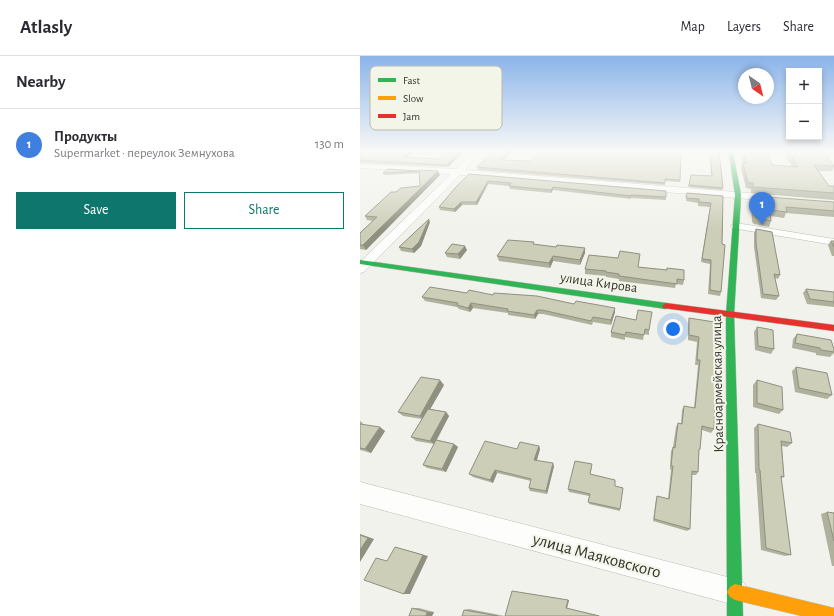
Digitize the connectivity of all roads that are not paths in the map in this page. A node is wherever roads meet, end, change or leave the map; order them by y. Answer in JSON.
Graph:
{"nodes":[{"id":1,"x":453,"y":178,"type":"edge"},
{"id":2,"x":533,"y":178,"type":"edge"},
{"id":3,"x":735,"y":178,"type":"edge"},
{"id":4,"x":738,"y":195,"type":"junction"},
{"id":5,"x":782,"y":199,"type":"edge"},
{"id":6,"x":736,"y":226,"type":"junction"},
{"id":7,"x":834,"y":242,"type":"edge"},
{"id":8,"x":364,"y":262,"type":"edge"},
{"id":9,"x":360,"y":269,"type":"edge"},
{"id":10,"x":730,"y":315,"type":"junction"},
{"id":11,"x":834,"y":328,"type":"edge"},
{"id":12,"x":360,"y":494,"type":"edge"},
{"id":13,"x":735,"y":592,"type":"junction"},
{"id":14,"x":736,"y":616,"type":"edge"},
{"id":15,"x":834,"y":616,"type":"edge"}],
"edges":[{"from":1,"to":8,"type":"street"},
{"from":2,"to":4,"type":"street"},
{"from":3,"to":4,"type":"street","name":"Красноармейская улица"},
{"from":4,"to":5,"type":"street"},
{"from":4,"to":6,"type":"street","name":"Красноармейская улица"},
{"from":6,"to":7,"type":"street"},
{"from":6,"to":10,"type":"street","name":"Красноармейская улица"},
{"from":8,"to":9,"type":"street"},
{"from":8,"to":10,"type":"street","name":"улица Кирова"},
{"from":10,"to":11,"type":"street","name":"улица Кирова"},
{"from":10,"to":13,"type":"street","name":"Красноармейская улица"},
{"from":12,"to":13,"type":"street","name":"улица Маяковского"},
{"from":13,"to":14,"type":"street","name":"Красноармейская улица"},
{"from":13,"to":15,"type":"street","name":"улица Маяковского"}]}
